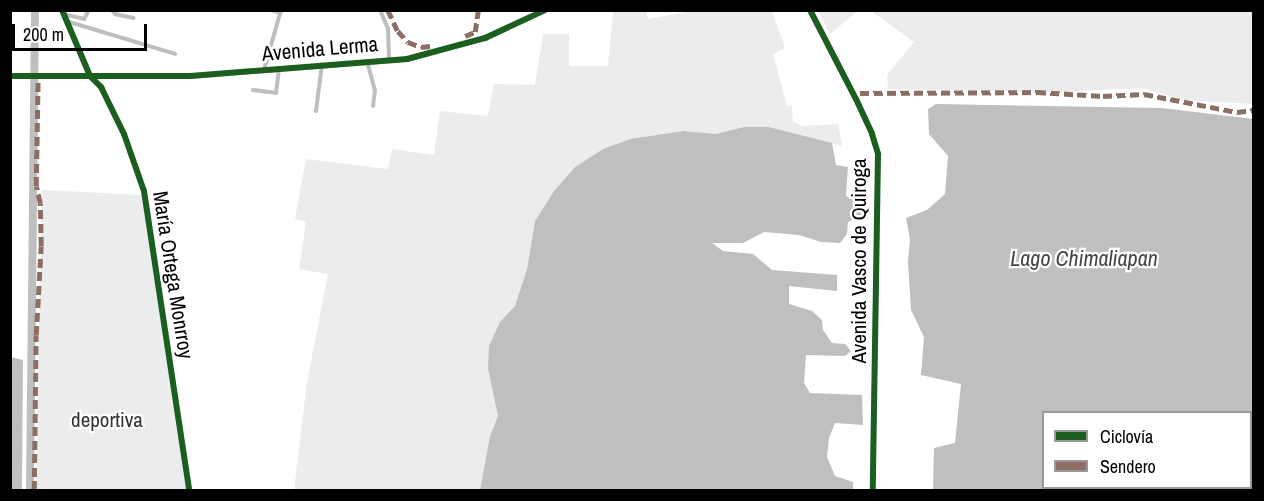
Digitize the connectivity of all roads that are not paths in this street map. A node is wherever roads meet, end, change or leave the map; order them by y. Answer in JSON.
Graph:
{"nodes":[{"id":1,"x":88,"y":10,"type":"edge"},
{"id":2,"x":112,"y":10,"type":"edge"},
{"id":3,"x":271,"y":10,"type":"edge"},
{"id":4,"x":380,"y":10,"type":"edge"},
{"id":5,"x":545,"y":10,"type":"edge"},
{"id":6,"x":810,"y":10,"type":"edge"},
{"id":7,"x":63,"y":12,"type":"edge"},
{"id":8,"x":281,"y":12,"type":"edge"},
{"id":9,"x":134,"y":18,"type":"dead end"},
{"id":10,"x":65,"y":21,"type":"junction"},
{"id":11,"x":476,"y":32,"type":"dead end"},
{"id":12,"x":478,"y":40,"type":"junction"},
{"id":13,"x":175,"y":54,"type":"dead end"},
{"id":14,"x":389,"y":60,"type":"junction"},
{"id":15,"x":367,"y":61,"type":"junction"},
{"id":16,"x":322,"y":64,"type":"junction"},
{"id":17,"x":279,"y":70,"type":"junction"},
{"id":18,"x":264,"y":71,"type":"junction"},
{"id":19,"x":10,"y":76,"type":"edge"},
{"id":20,"x":29,"y":76,"type":"joint"},
{"id":21,"x":38,"y":76,"type":"joint"},
{"id":22,"x":90,"y":76,"type":"junction"},
{"id":23,"x":253,"y":90,"type":"dead end"},
{"id":24,"x":373,"y":106,"type":"dead end"},
{"id":25,"x":316,"y":111,"type":"dead end"},
{"id":26,"x":189,"y":490,"type":"edge"},
{"id":27,"x":873,"y":490,"type":"edge"}],
"edges":[{"from":1,"to":7,"type":"street"},
{"from":2,"to":9,"type":"street"},
{"from":3,"to":8,"type":"street"},
{"from":4,"to":14,"type":"street"},
{"from":5,"to":12,"type":"street","name":"Avenida Lerma"},
{"from":6,"to":27,"type":"street","name":"Avenida Vasco de Quiroga"},
{"from":7,"to":10,"type":"street","name":"María Ortega Monrroy"},
{"from":8,"to":18,"type":"street"},
{"from":10,"to":13,"type":"street"},
{"from":10,"to":22,"type":"street","name":"María Ortega Monrroy"},
{"from":11,"to":12,"type":"street"},
{"from":12,"to":14,"type":"street","name":"Avenida Lerma"},
{"from":14,"to":15,"type":"street","name":"Avenida Lerma"},
{"from":15,"to":16,"type":"street","name":"Avenida Lerma"},
{"from":15,"to":24,"type":"street"},
{"from":16,"to":17,"type":"street","name":"Avenida Lerma"},
{"from":16,"to":25,"type":"street"},
{"from":17,"to":18,"type":"street","name":"Avenida Lerma"},
{"from":17,"to":23,"type":"street"},
{"from":18,"to":22,"type":"street","name":"Avenida Lerma"},
{"from":19,"to":20,"type":"street"},
{"from":20,"to":21,"type":"street"},
{"from":21,"to":22,"type":"street","name":"Avenida Lerma"},
{"from":22,"to":26,"type":"street","name":"María Ortega Monrroy"}]}
